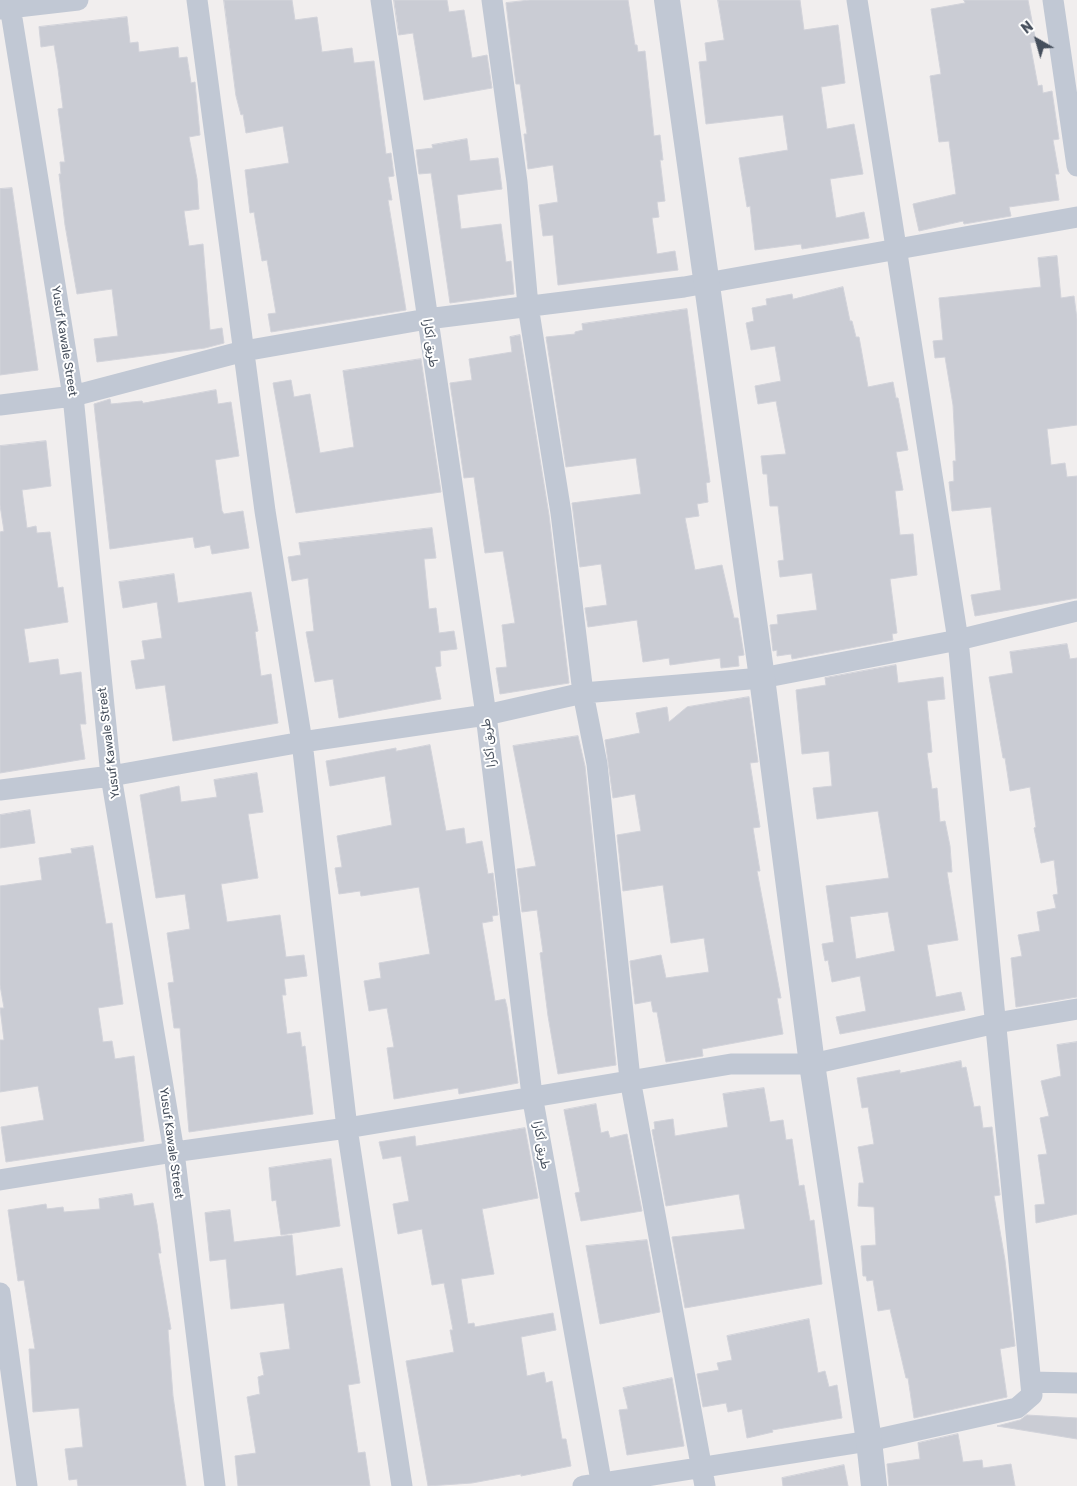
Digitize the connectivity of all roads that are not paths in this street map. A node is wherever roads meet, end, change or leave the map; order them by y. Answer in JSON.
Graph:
{"nodes":[{"id":1,"x":78,"y":0,"type":"edge"},
{"id":2,"x":197,"y":0,"type":"edge"},
{"id":3,"x":380,"y":0,"type":"edge"},
{"id":4,"x":492,"y":0,"type":"edge"},
{"id":5,"x":667,"y":0,"type":"edge"},
{"id":6,"x":857,"y":0,"type":"edge"},
{"id":7,"x":1053,"y":0,"type":"edge"},
{"id":8,"x":6,"y":6,"type":"edge"},
{"id":9,"x":1077,"y":166,"type":"edge"},
{"id":10,"x":1077,"y":217,"type":"edge"},
{"id":11,"x":896,"y":248,"type":"junction"},
{"id":12,"x":707,"y":281,"type":"junction"},
{"id":13,"x":528,"y":306,"type":"junction"},
{"id":14,"x":427,"y":319,"type":"junction"},
{"id":15,"x":244,"y":351,"type":"junction"},
{"id":16,"x":74,"y":396,"type":"junction"},
{"id":17,"x":0,"y":405,"type":"edge"},
{"id":18,"x":1077,"y":611,"type":"edge"},
{"id":19,"x":958,"y":640,"type":"junction"},
{"id":20,"x":762,"y":678,"type":"junction"},
{"id":21,"x":583,"y":692,"type":"junction"},
{"id":22,"x":486,"y":715,"type":"junction"},
{"id":23,"x":302,"y":742,"type":"junction"},
{"id":24,"x":111,"y":776,"type":"junction"},
{"id":25,"x":0,"y":790,"type":"edge"},
{"id":26,"x":1077,"y":1009,"type":"edge"},
{"id":27,"x":996,"y":1023,"type":"junction"},
{"id":28,"x":812,"y":1064,"type":"junction"},
{"id":29,"x":630,"y":1079,"type":"junction"},
{"id":30,"x":532,"y":1095,"type":"junction"},
{"id":31,"x":347,"y":1128,"type":"junction"},
{"id":32,"x":174,"y":1152,"type":"junction"},
{"id":33,"x":0,"y":1180,"type":"edge"},
{"id":34,"x":0,"y":1293,"type":"edge"},
{"id":35,"x":1031,"y":1382,"type":"junction"},
{"id":36,"x":1077,"y":1383,"type":"edge"},
{"id":37,"x":869,"y":1441,"type":"junction"},
{"id":38,"x":704,"y":1477,"type":"edge"},
{"id":39,"x":596,"y":1485,"type":"edge"},
{"id":40,"x":27,"y":1486,"type":"edge"},
{"id":41,"x":215,"y":1486,"type":"edge"},
{"id":42,"x":402,"y":1486,"type":"edge"},
{"id":43,"x":874,"y":1486,"type":"edge"}],
"edges":[{"from":1,"to":8,"type":"street"},
{"from":2,"to":15,"type":"street"},
{"from":3,"to":14,"type":"street","name":"طريق أكارا"},
{"from":4,"to":13,"type":"street"},
{"from":5,"to":12,"type":"street"},
{"from":6,"to":11,"type":"street"},
{"from":7,"to":9,"type":"street"},
{"from":8,"to":16,"type":"street","name":"Yusuf Kawale Street"},
{"from":10,"to":11,"type":"street"},
{"from":11,"to":12,"type":"street"},
{"from":11,"to":19,"type":"street"},
{"from":12,"to":13,"type":"street"},
{"from":12,"to":20,"type":"street"},
{"from":13,"to":14,"type":"street"},
{"from":13,"to":21,"type":"street"},
{"from":14,"to":15,"type":"street"},
{"from":14,"to":22,"type":"street","name":"طريق أكارا"},
{"from":15,"to":16,"type":"street"},
{"from":15,"to":23,"type":"street"},
{"from":16,"to":17,"type":"street"},
{"from":16,"to":24,"type":"street","name":"Yusuf Kawale Street"},
{"from":18,"to":19,"type":"street"},
{"from":19,"to":20,"type":"street"},
{"from":19,"to":27,"type":"street"},
{"from":20,"to":21,"type":"street"},
{"from":20,"to":28,"type":"street"},
{"from":21,"to":22,"type":"street"},
{"from":21,"to":29,"type":"street"},
{"from":22,"to":23,"type":"street"},
{"from":22,"to":30,"type":"street","name":"طريق أكارا"},
{"from":23,"to":24,"type":"street"},
{"from":23,"to":31,"type":"street"},
{"from":24,"to":25,"type":"street"},
{"from":24,"to":32,"type":"street","name":"Yusuf Kawale Street"},
{"from":26,"to":27,"type":"street"},
{"from":27,"to":28,"type":"street"},
{"from":27,"to":35,"type":"street"},
{"from":28,"to":29,"type":"street"},
{"from":28,"to":37,"type":"street"},
{"from":29,"to":30,"type":"street"},
{"from":29,"to":38,"type":"street"},
{"from":30,"to":31,"type":"street"},
{"from":30,"to":39,"type":"street","name":"طريق أكارا"},
{"from":31,"to":32,"type":"street"},
{"from":31,"to":42,"type":"street"},
{"from":32,"to":33,"type":"street"},
{"from":32,"to":41,"type":"street","name":"Yusuf Kawale Street"},
{"from":34,"to":40,"type":"street"},
{"from":35,"to":36,"type":"street"},
{"from":35,"to":37,"type":"street"},
{"from":37,"to":38,"type":"street"},
{"from":37,"to":43,"type":"street"},
{"from":38,"to":39,"type":"street"}]}
